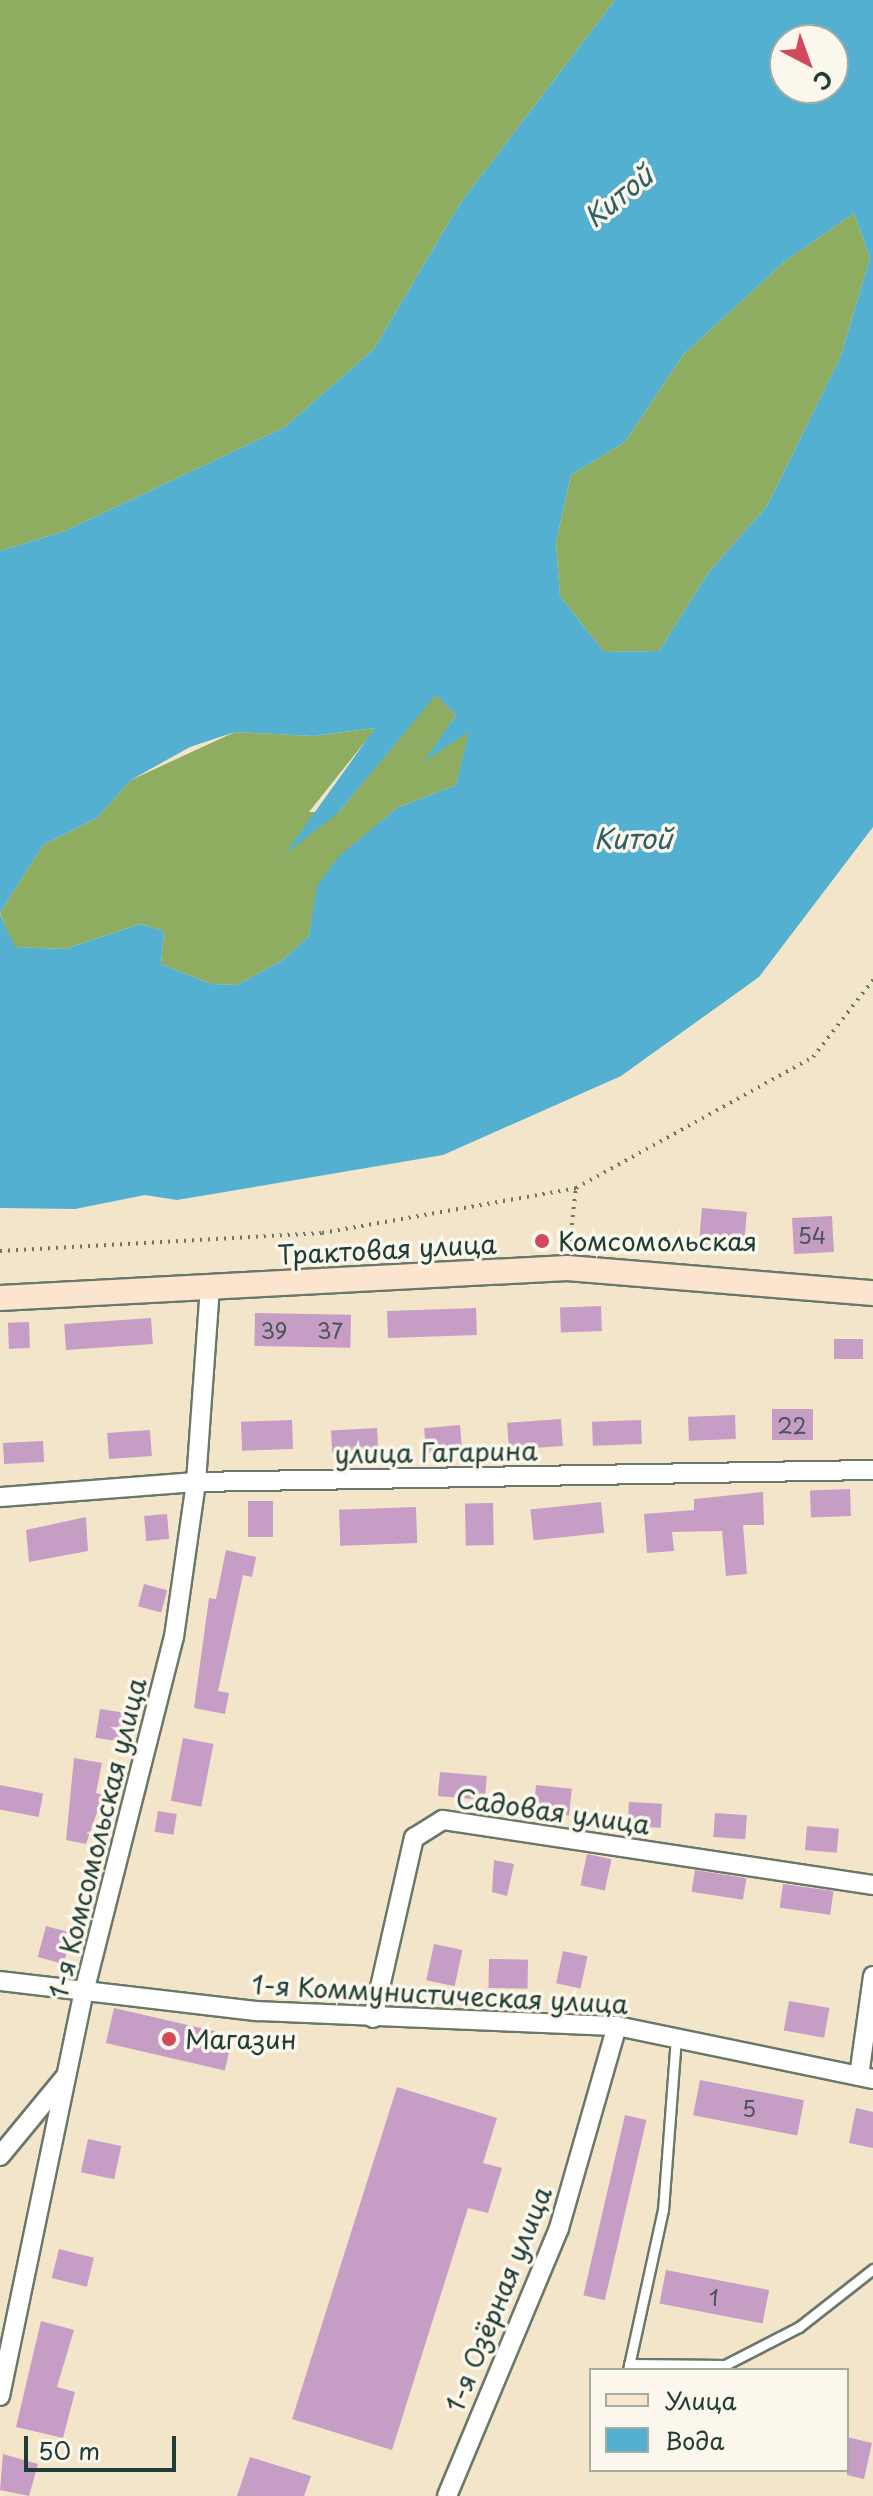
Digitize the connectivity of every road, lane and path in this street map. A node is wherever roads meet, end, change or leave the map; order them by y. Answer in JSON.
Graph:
{"nodes":[{"id":1,"x":873,"y":980,"type":"edge"},
{"id":2,"x":576,"y":1188,"type":"junction"},
{"id":3,"x":0,"y":1251,"type":"edge"},
{"id":4,"x":567,"y":1268,"type":"junction"},
{"id":5,"x":210,"y":1287,"type":"junction"},
{"id":6,"x":873,"y":1293,"type":"edge"},
{"id":7,"x":0,"y":1298,"type":"edge"},
{"id":8,"x":873,"y":1470,"type":"edge"},
{"id":9,"x":196,"y":1482,"type":"junction"},
{"id":10,"x":0,"y":1497,"type":"edge"},
{"id":11,"x":873,"y":1885,"type":"edge"},
{"id":12,"x":873,"y":1976,"type":"edge"},
{"id":13,"x":0,"y":1981,"type":"edge"},
{"id":14,"x":84,"y":1992,"type":"junction"},
{"id":15,"x":373,"y":2018,"type":"junction"},
{"id":16,"x":617,"y":2026,"type":"junction"},
{"id":17,"x":676,"y":2038,"type":"junction"},
{"id":18,"x":67,"y":2074,"type":"junction"},
{"id":19,"x":866,"y":2077,"type":"edge"},
{"id":20,"x":0,"y":2156,"type":"edge"},
{"id":21,"x":873,"y":2269,"type":"edge"},
{"id":22,"x":629,"y":2367,"type":"edge"},
{"id":23,"x":0,"y":2396,"type":"edge"},
{"id":24,"x":447,"y":2496,"type":"edge"}],
"edges":[{"from":1,"to":2,"type":"path"},
{"from":2,"to":3,"type":"path"},
{"from":2,"to":4,"type":"path"},
{"from":4,"to":5,"type":"street","name":"Трактовая улица"},
{"from":4,"to":6,"type":"street","name":"Трактовая улица"},
{"from":5,"to":7,"type":"street","name":"Трактовая улица"},
{"from":5,"to":9,"type":"street","name":"1-я Комсомольская улица"},
{"from":8,"to":9,"type":"street","name":"улица Гагарина"},
{"from":9,"to":10,"type":"street","name":"улица Гагарина"},
{"from":9,"to":14,"type":"street","name":"1-я Комсомольская улица"},
{"from":11,"to":15,"type":"street","name":"Садовая улица"},
{"from":12,"to":19,"type":"street"},
{"from":13,"to":14,"type":"street","name":"1-я Коммунистическая улица"},
{"from":14,"to":15,"type":"street","name":"1-я Коммунистическая улица"},
{"from":14,"to":18,"type":"street","name":"1-я Комсомольская улица"},
{"from":15,"to":16,"type":"street","name":"1-я Коммунистическая улица"},
{"from":16,"to":17,"type":"street","name":"1-я Коммунистическая улица"},
{"from":16,"to":24,"type":"street","name":"1-я Озёрная улица"},
{"from":17,"to":19,"type":"street","name":"1-я Коммунистическая улица"},
{"from":17,"to":22,"type":"lane"},
{"from":18,"to":20,"type":"street"},
{"from":18,"to":23,"type":"street","name":"1-я Комсомольская улица"},
{"from":21,"to":22,"type":"lane"}]}
